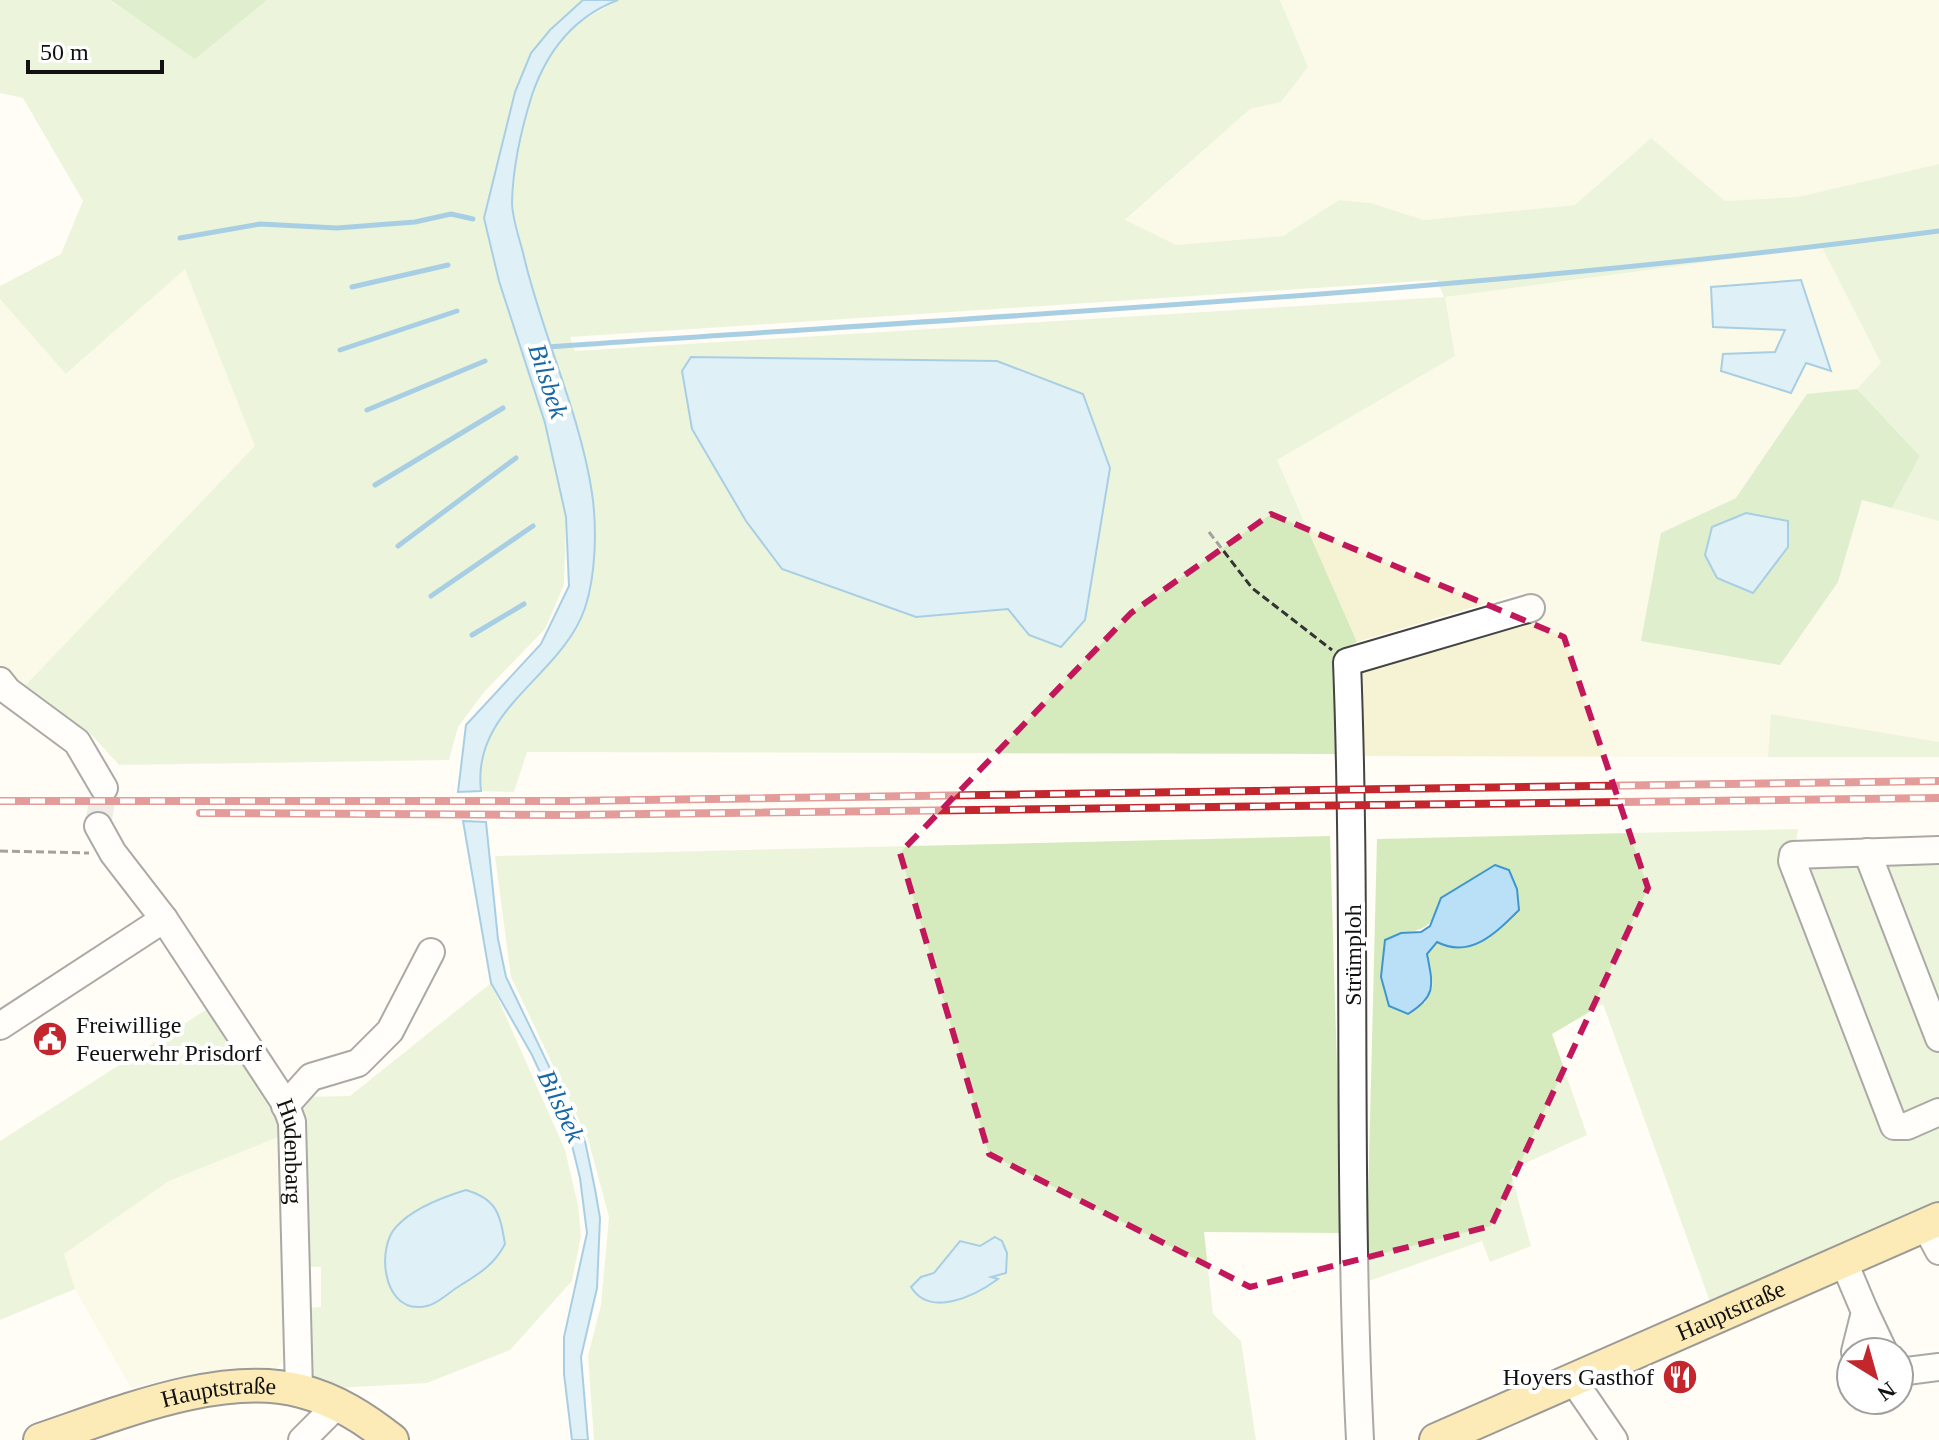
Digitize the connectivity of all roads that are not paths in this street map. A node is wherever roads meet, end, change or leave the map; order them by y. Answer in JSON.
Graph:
{"nodes":[{"id":1,"x":1531,"y":608,"type":"dead end"},
{"id":2,"x":0,"y":681,"type":"edge"},
{"id":3,"x":104,"y":788,"type":"tunnel mouth"},
{"id":4,"x":98,"y":826,"type":"tunnel mouth"},
{"id":5,"x":1939,"y":850,"type":"edge"},
{"id":6,"x":1867,"y":852,"type":"junction"},
{"id":7,"x":164,"y":919,"type":"junction"},
{"id":8,"x":431,"y":952,"type":"dead end"},
{"id":9,"x":0,"y":1026,"type":"edge"},
{"id":10,"x":1939,"y":1038,"type":"edge"},
{"id":11,"x":285,"y":1106,"type":"junction"},
{"id":12,"x":1939,"y":1112,"type":"edge"},
{"id":13,"x":1934,"y":1232,"type":"edge"},
{"id":14,"x":1843,"y":1260,"type":"junction"},
{"id":15,"x":1865,"y":1312,"type":"junction"},
{"id":16,"x":1859,"y":1336,"type":"edge"},
{"id":17,"x":1876,"y":1336,"type":"edge"},
{"id":18,"x":1939,"y":1367,"type":"edge"},
{"id":19,"x":1915,"y":1370,"type":"edge"},
{"id":20,"x":1573,"y":1380,"type":"junction"},
{"id":21,"x":299,"y":1390,"type":"junction"},
{"id":22,"x":338,"y":1404,"type":"junction"},
{"id":23,"x":40,"y":1440,"type":"edge"},
{"id":24,"x":302,"y":1440,"type":"edge"},
{"id":25,"x":392,"y":1440,"type":"edge"},
{"id":26,"x":1360,"y":1440,"type":"edge"},
{"id":27,"x":1436,"y":1440,"type":"edge"},
{"id":28,"x":1614,"y":1440,"type":"edge"}],
"edges":[{"from":1,"to":26,"type":"street","name":"Strümploh"},
{"from":2,"to":3,"type":"street"},
{"from":4,"to":7,"type":"street","name":"Hudenbarg"},
{"from":5,"to":6,"type":"street"},
{"from":6,"to":10,"type":"street"},
{"from":6,"to":12,"type":"street"},
{"from":7,"to":9,"type":"street"},
{"from":7,"to":11,"type":"street","name":"Hudenbarg"},
{"from":8,"to":11,"type":"street"},
{"from":11,"to":21,"type":"street","name":"Hudenbarg"},
{"from":13,"to":14,"type":"main road","name":"Hauptstraße"},
{"from":14,"to":15,"type":"street"},
{"from":14,"to":20,"type":"main road","name":"Hauptstraße"},
{"from":15,"to":16,"type":"street"},
{"from":15,"to":17,"type":"street"},
{"from":18,"to":19,"type":"street"},
{"from":20,"to":27,"type":"main road","name":"Hauptstraße"},
{"from":20,"to":28,"type":"street"},
{"from":21,"to":22,"type":"main road","name":"Hauptstraße"},
{"from":21,"to":23,"type":"main road","name":"Hauptstraße"},
{"from":22,"to":24,"type":"street"},
{"from":22,"to":25,"type":"main road","name":"Hauptstraße"}]}
